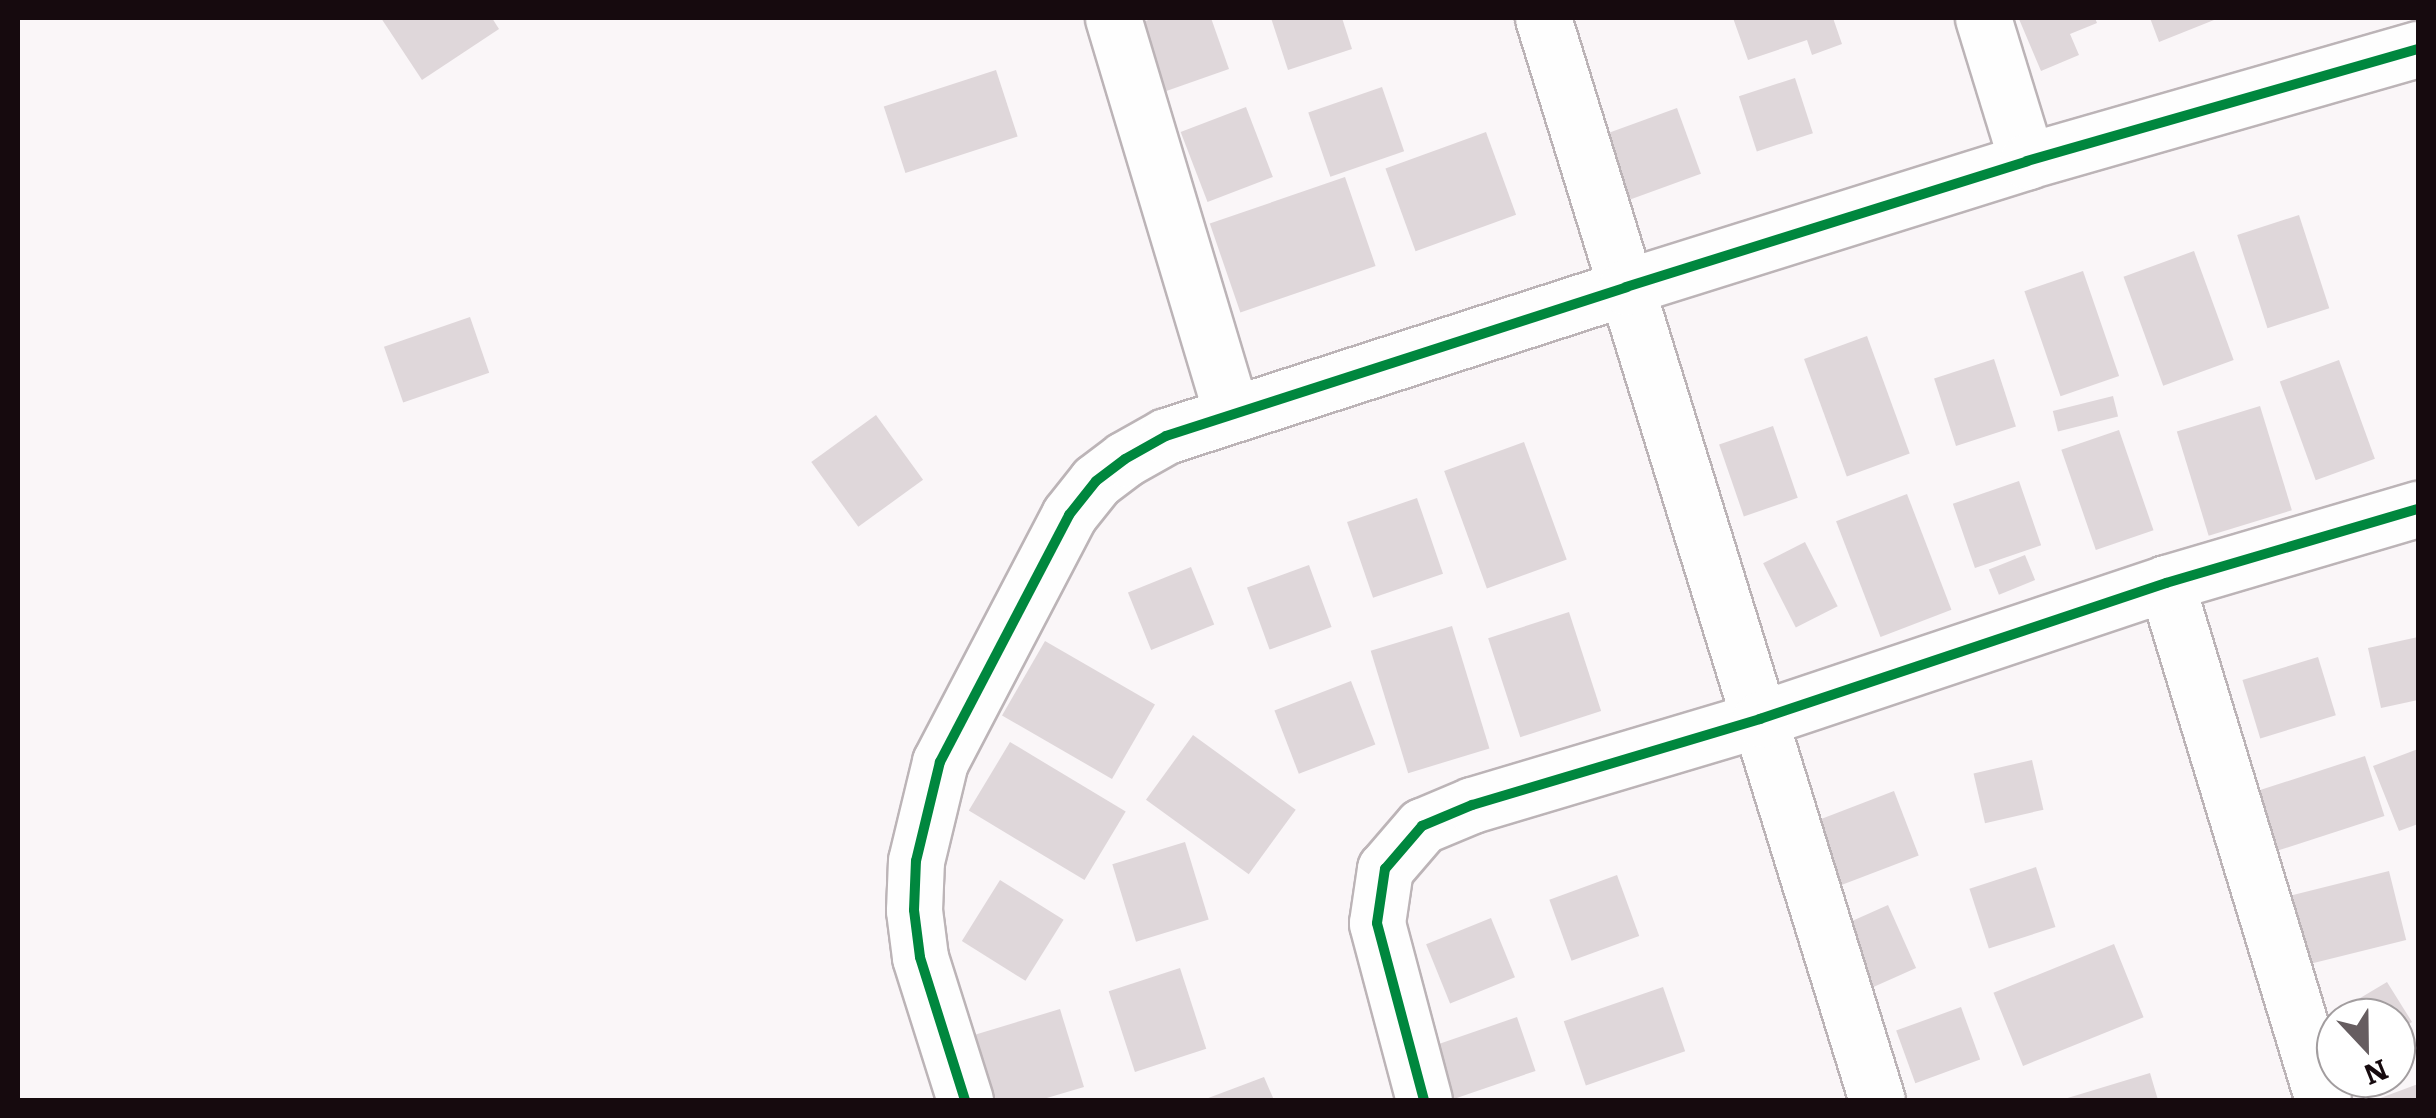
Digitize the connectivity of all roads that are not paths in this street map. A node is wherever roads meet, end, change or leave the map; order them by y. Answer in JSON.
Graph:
{"nodes":[{"id":1,"x":1113,"y":18,"type":"edge"},
{"id":2,"x":1543,"y":18,"type":"edge"},
{"id":3,"x":1983,"y":18,"type":"edge"},
{"id":4,"x":2418,"y":50,"type":"edge"},
{"id":5,"x":2027,"y":161,"type":"junction"},
{"id":6,"x":1626,"y":287,"type":"junction"},
{"id":7,"x":1232,"y":414,"type":"junction"},
{"id":8,"x":2418,"y":509,"type":"edge"},
{"id":9,"x":2166,"y":583,"type":"junction"},
{"id":10,"x":1760,"y":719,"type":"junction"},
{"id":11,"x":965,"y":1100,"type":"edge"},
{"id":12,"x":1424,"y":1100,"type":"edge"},
{"id":13,"x":1877,"y":1100,"type":"edge"},
{"id":14,"x":2323,"y":1100,"type":"edge"}],
"edges":[{"from":1,"to":7,"type":"street"},
{"from":2,"to":6,"type":"street"},
{"from":3,"to":5,"type":"street"},
{"from":4,"to":5,"type":"street"},
{"from":5,"to":6,"type":"street"},
{"from":6,"to":7,"type":"street"},
{"from":6,"to":10,"type":"street"},
{"from":7,"to":11,"type":"street"},
{"from":8,"to":9,"type":"street"},
{"from":9,"to":10,"type":"street"},
{"from":9,"to":14,"type":"street"},
{"from":10,"to":12,"type":"street"},
{"from":10,"to":13,"type":"street"}]}
